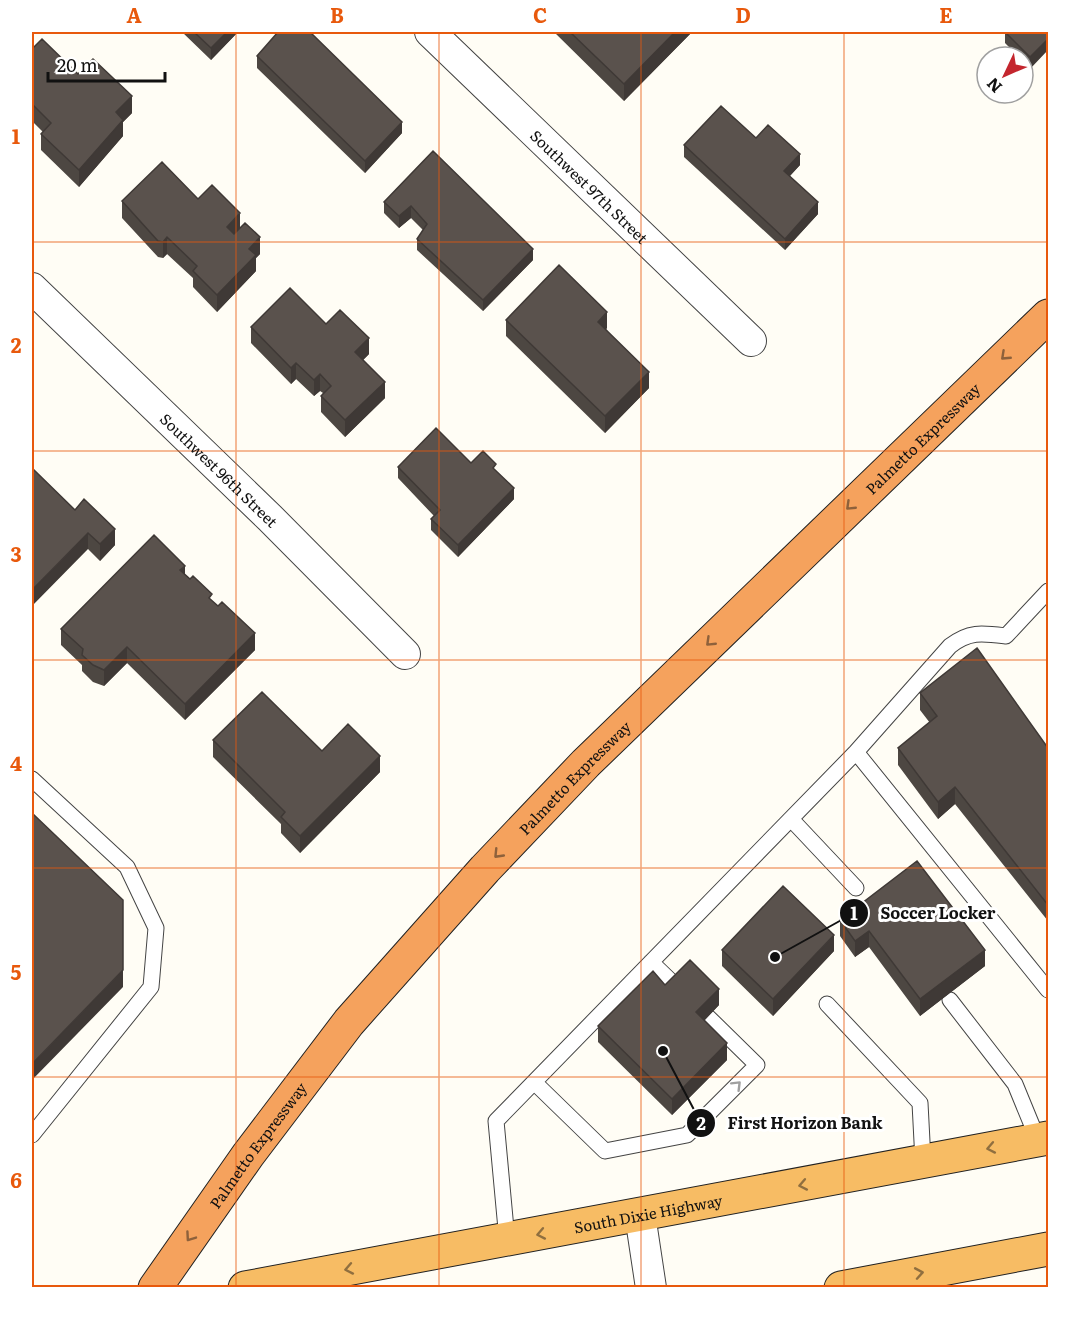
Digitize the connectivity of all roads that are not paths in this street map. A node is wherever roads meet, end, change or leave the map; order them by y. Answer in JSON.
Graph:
{"nodes":[{"id":1,"x":438,"y":34,"type":"edge"},
{"id":2,"x":32,"y":288,"type":"edge"},
{"id":3,"x":1048,"y":316,"type":"edge"},
{"id":4,"x":751,"y":341,"type":"dead end"},
{"id":5,"x":1048,"y":591,"type":"edge"},
{"id":6,"x":405,"y":654,"type":"dead end"},
{"id":7,"x":856,"y":752,"type":"junction"},
{"id":8,"x":32,"y":779,"type":"edge"},
{"id":9,"x":791,"y":819,"type":"junction"},
{"id":10,"x":856,"y":888,"type":"dead end"},
{"id":11,"x":651,"y":962,"type":"junction"},
{"id":12,"x":678,"y":988,"type":"edge"},
{"id":13,"x":1048,"y":990,"type":"edge"},
{"id":14,"x":950,"y":1000,"type":"edge"},
{"id":15,"x":827,"y":1004,"type":"dead end"},
{"id":16,"x":708,"y":1017,"type":"edge"},
{"id":17,"x":534,"y":1082,"type":"junction"},
{"id":18,"x":32,"y":1134,"type":"edge"},
{"id":19,"x":1043,"y":1139,"type":"edge"},
{"id":20,"x":923,"y":1161,"type":"junction"},
{"id":21,"x":640,"y":1215,"type":"junction"},
{"id":22,"x":507,"y":1240,"type":"junction"},
{"id":23,"x":1048,"y":1249,"type":"edge"},
{"id":24,"x":155,"y":1287,"type":"edge"},
{"id":25,"x":245,"y":1287,"type":"edge"},
{"id":26,"x":651,"y":1287,"type":"edge"},
{"id":27,"x":841,"y":1287,"type":"edge"}],
"edges":[{"from":1,"to":4,"type":"street","name":"Southwest 97th Street"},
{"from":2,"to":6,"type":"street","name":"Southwest 96th Street"},
{"from":3,"to":24,"type":"highway","name":"Palmetto Expressway","one_way":true},
{"from":5,"to":7,"type":"lane"},
{"from":7,"to":9,"type":"lane"},
{"from":7,"to":13,"type":"lane"},
{"from":8,"to":18,"type":"lane"},
{"from":9,"to":10,"type":"lane"},
{"from":9,"to":11,"type":"lane"},
{"from":11,"to":12,"type":"lane"},
{"from":11,"to":17,"type":"lane"},
{"from":14,"to":19,"type":"lane"},
{"from":15,"to":20,"type":"lane"},
{"from":17,"to":16,"type":"lane","one_way":true},
{"from":17,"to":22,"type":"lane"},
{"from":19,"to":20,"type":"highway","name":"South Dixie Highway","one_way":true},
{"from":20,"to":21,"type":"highway","name":"South Dixie Highway","one_way":true},
{"from":21,"to":22,"type":"highway","name":"South Dixie Highway","one_way":true},
{"from":21,"to":26,"type":"street"},
{"from":22,"to":25,"type":"highway","name":"South Dixie Highway","one_way":true},
{"from":27,"to":23,"type":"highway","one_way":true}]}
